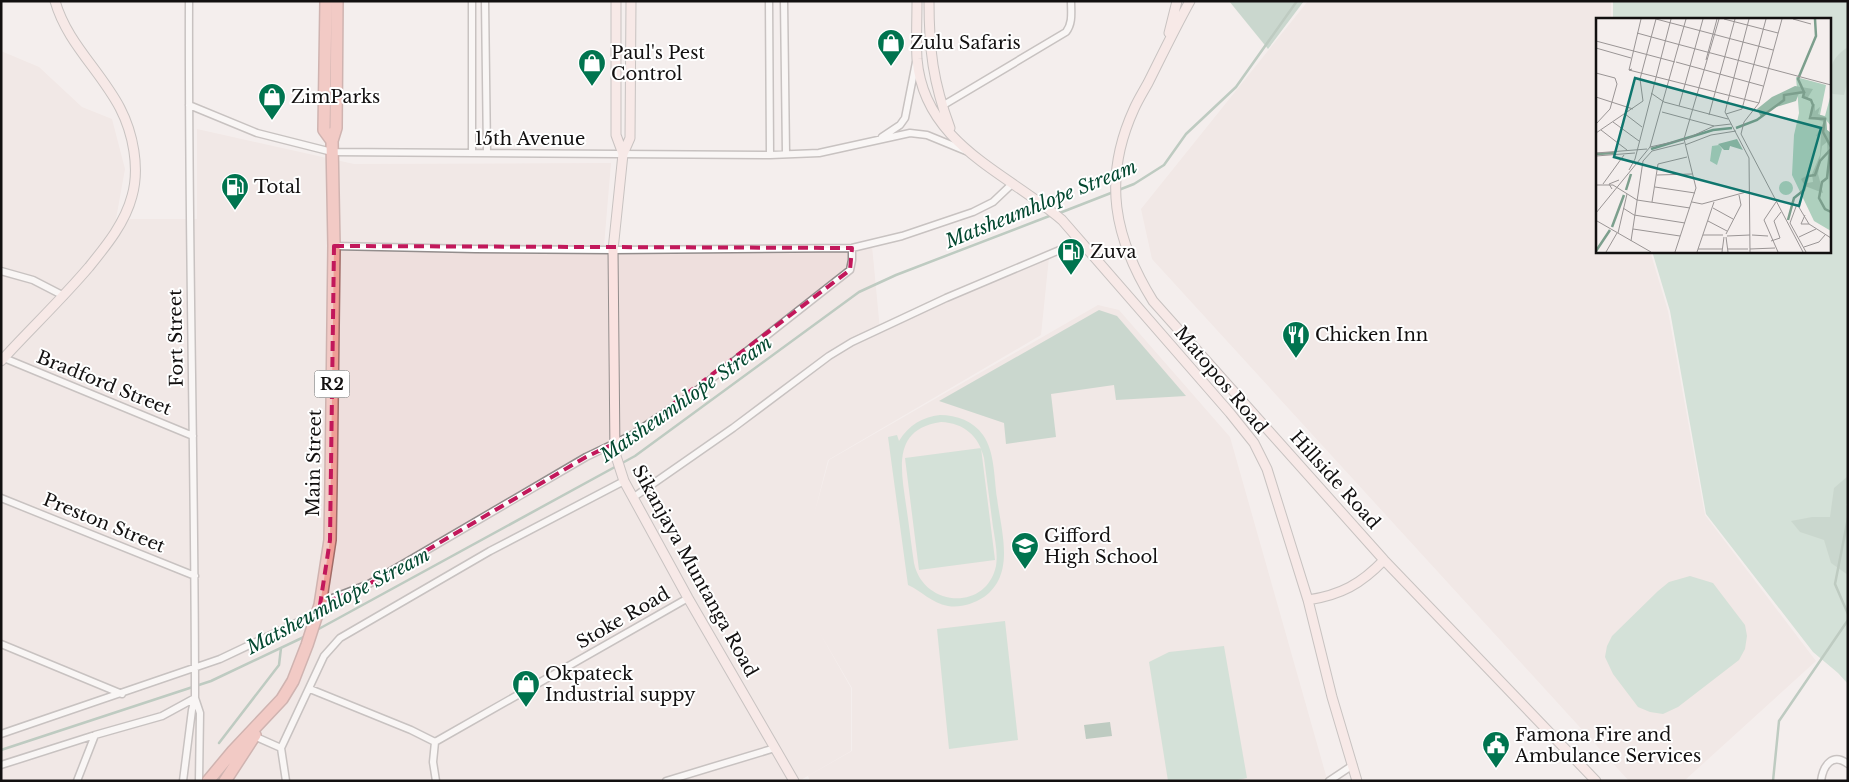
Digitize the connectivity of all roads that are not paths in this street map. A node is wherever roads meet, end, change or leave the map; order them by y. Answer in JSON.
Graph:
{"nodes":[{"id":1,"x":55,"y":1,"type":"edge"},
{"id":2,"x":189,"y":1,"type":"edge"},
{"id":3,"x":326,"y":1,"type":"edge"},
{"id":4,"x":337,"y":1,"type":"edge"},
{"id":5,"x":472,"y":1,"type":"edge"},
{"id":6,"x":485,"y":1,"type":"edge"},
{"id":7,"x":616,"y":1,"type":"edge"},
{"id":8,"x":631,"y":1,"type":"edge"},
{"id":9,"x":769,"y":1,"type":"edge"},
{"id":10,"x":784,"y":1,"type":"edge"},
{"id":11,"x":917,"y":1,"type":"edge"},
{"id":12,"x":929,"y":1,"type":"edge"},
{"id":13,"x":1071,"y":1,"type":"edge"},
{"id":14,"x":1177,"y":1,"type":"edge"},
{"id":15,"x":1190,"y":1,"type":"edge"},
{"id":16,"x":1167,"y":43,"type":"junction"},
{"id":17,"x":917,"y":60,"type":"junction"},
{"id":18,"x":189,"y":105,"type":"junction"},
{"id":19,"x":942,"y":106,"type":"junction"},
{"id":20,"x":952,"y":136,"type":"junction"},
{"id":21,"x":877,"y":140,"type":"junction"},
{"id":22,"x":332,"y":147,"type":"junction"},
{"id":23,"x":472,"y":153,"type":"junction"},
{"id":24,"x":486,"y":153,"type":"junction"},
{"id":25,"x":970,"y":153,"type":"junction"},
{"id":26,"x":623,"y":154,"type":"junction"},
{"id":27,"x":786,"y":154,"type":"junction"},
{"id":28,"x":770,"y":155,"type":"junction"},
{"id":29,"x":1012,"y":184,"type":"junction"},
{"id":30,"x":1081,"y":241,"type":"junction"},
{"id":31,"x":334,"y":246,"type":"junction"},
{"id":32,"x":852,"y":248,"type":"junction"},
{"id":33,"x":613,"y":250,"type":"junction"},
{"id":34,"x":1,"y":271,"type":"edge"},
{"id":35,"x":64,"y":296,"type":"junction"},
{"id":36,"x":3,"y":360,"type":"edge"},
{"id":37,"x":193,"y":436,"type":"junction"},
{"id":38,"x":614,"y":449,"type":"junction"},
{"id":39,"x":623,"y":477,"type":"junction"},
{"id":40,"x":634,"y":497,"type":"junction"},
{"id":41,"x":1,"y":498,"type":"edge"},
{"id":42,"x":1384,"y":560,"type":"junction"},
{"id":43,"x":195,"y":576,"type":"junction"},
{"id":44,"x":688,"y":598,"type":"junction"},
{"id":45,"x":1308,"y":600,"type":"junction"},
{"id":46,"x":319,"y":609,"type":"junction"},
{"id":47,"x":1,"y":644,"type":"edge"},
{"id":48,"x":195,"y":671,"type":"junction"},
{"id":49,"x":310,"y":689,"type":"junction"},
{"id":50,"x":122,"y":694,"type":"junction"},
{"id":51,"x":195,"y":696,"type":"junction"},
{"id":52,"x":270,"y":712,"type":"junction"},
{"id":53,"x":1,"y":734,"type":"edge"},
{"id":54,"x":95,"y":735,"type":"junction"},
{"id":55,"x":254,"y":736,"type":"junction"},
{"id":56,"x":435,"y":742,"type":"junction"},
{"id":57,"x":281,"y":748,"type":"junction"},
{"id":58,"x":775,"y":748,"type":"junction"},
{"id":59,"x":1848,"y":764,"type":"edge"},
{"id":60,"x":1,"y":765,"type":"edge"},
{"id":61,"x":1353,"y":765,"type":"junction"},
{"id":62,"x":77,"y":781,"type":"edge"},
{"id":63,"x":183,"y":781,"type":"edge"},
{"id":64,"x":198,"y":781,"type":"edge"},
{"id":65,"x":208,"y":781,"type":"edge"},
{"id":66,"x":225,"y":781,"type":"edge"},
{"id":67,"x":286,"y":781,"type":"edge"},
{"id":68,"x":436,"y":781,"type":"edge"},
{"id":69,"x":666,"y":781,"type":"edge"},
{"id":70,"x":794,"y":781,"type":"edge"},
{"id":71,"x":1330,"y":781,"type":"edge"},
{"id":72,"x":1357,"y":781,"type":"edge"},
{"id":73,"x":1596,"y":781,"type":"edge"},
{"id":74,"x":1821,"y":781,"type":"edge"}],
"edges":[{"from":1,"to":35,"type":"street"},
{"from":2,"to":18,"type":"street","name":"Fort Street"},
{"from":3,"to":22,"type":"highway","number":"R2"},
{"from":4,"to":22,"type":"highway","number":"R2"},
{"from":5,"to":23,"type":"street"},
{"from":6,"to":24,"type":"street"},
{"from":7,"to":26,"type":"street"},
{"from":8,"to":26,"type":"street"},
{"from":9,"to":28,"type":"street"},
{"from":10,"to":27,"type":"street"},
{"from":11,"to":17,"type":"street","name":"Matopos Road"},
{"from":12,"to":19,"type":"street"},
{"from":13,"to":19,"type":"street"},
{"from":14,"to":16,"type":"street"},
{"from":15,"to":16,"type":"street","name":"Hillside Road"},
{"from":16,"to":42,"type":"street","name":"Hillside Road"},
{"from":17,"to":20,"type":"street","name":"Matopos Road"},
{"from":17,"to":21,"type":"street","name":"15th Avenue"},
{"from":18,"to":22,"type":"street","name":"15th Avenue"},
{"from":18,"to":37,"type":"street","name":"Fort Street"},
{"from":19,"to":20,"type":"street"},
{"from":20,"to":25,"type":"street","name":"Matopos Road"},
{"from":21,"to":25,"type":"street","name":"15th Avenue"},
{"from":21,"to":27,"type":"street","name":"15th Avenue"},
{"from":22,"to":23,"type":"street","name":"15th Avenue"},
{"from":22,"to":31,"type":"highway","name":"Main Street","number":"R2"},
{"from":23,"to":24,"type":"street","name":"15th Avenue"},
{"from":24,"to":26,"type":"street","name":"15th Avenue"},
{"from":25,"to":29,"type":"street","name":"Matopos Road"},
{"from":26,"to":28,"type":"street","name":"15th Avenue"},
{"from":26,"to":33,"type":"street","name":"Sikanjaya Muntanga Road"},
{"from":27,"to":28,"type":"street","name":"15th Avenue"},
{"from":29,"to":30,"type":"street","name":"Matopos Road"},
{"from":29,"to":32,"type":"street"},
{"from":30,"to":40,"type":"street"},
{"from":30,"to":45,"type":"street","name":"Matopos Road"},
{"from":31,"to":33,"type":"street"},
{"from":31,"to":46,"type":"highway","name":"Main Street","number":"R2"},
{"from":32,"to":33,"type":"street"},
{"from":32,"to":38,"type":"street"},
{"from":33,"to":38,"type":"street","name":"Sikanjaya Muntanga Road"},
{"from":34,"to":35,"type":"street"},
{"from":35,"to":36,"type":"street"},
{"from":36,"to":37,"type":"street","name":"Bradford Street"},
{"from":37,"to":43,"type":"street","name":"Fort Street"},
{"from":38,"to":39,"type":"street","name":"Sikanjaya Muntanga Road"},
{"from":38,"to":46,"type":"street"},
{"from":39,"to":40,"type":"street","name":"Sikanjaya Muntanga Road"},
{"from":39,"to":49,"type":"street"},
{"from":40,"to":44,"type":"street","name":"Sikanjaya Muntanga Road"},
{"from":41,"to":43,"type":"street","name":"Preston Street"},
{"from":42,"to":45,"type":"street"},
{"from":42,"to":73,"type":"street","name":"Hillside Road"},
{"from":43,"to":48,"type":"street","name":"Fort Street"},
{"from":44,"to":56,"type":"street","name":"Stoke Road"},
{"from":44,"to":58,"type":"street","name":"Sikanjaya Muntanga Road"},
{"from":45,"to":61,"type":"street","name":"Matopos Road"},
{"from":46,"to":48,"type":"street"},
{"from":46,"to":52,"type":"highway","name":"Main Street","number":"R2"},
{"from":47,"to":50,"type":"street"},
{"from":48,"to":50,"type":"street"},
{"from":48,"to":51,"type":"street","name":"Fort Street"},
{"from":49,"to":56,"type":"street"},
{"from":49,"to":57,"type":"street"},
{"from":50,"to":53,"type":"street"},
{"from":51,"to":54,"type":"street"},
{"from":51,"to":63,"type":"street"},
{"from":51,"to":64,"type":"street"},
{"from":52,"to":55,"type":"highway","number":"R2"},
{"from":52,"to":65,"type":"highway","number":"R2"},
{"from":54,"to":60,"type":"street"},
{"from":54,"to":62,"type":"street"},
{"from":55,"to":57,"type":"street"},
{"from":55,"to":66,"type":"highway","number":"R2"},
{"from":56,"to":68,"type":"street"},
{"from":57,"to":67,"type":"street"},
{"from":58,"to":69,"type":"street"},
{"from":58,"to":70,"type":"street","name":"Sikanjaya Muntanga Road"},
{"from":59,"to":74,"type":"street"},
{"from":61,"to":71,"type":"street"},
{"from":61,"to":72,"type":"street","name":"Matopos Road"}]}
